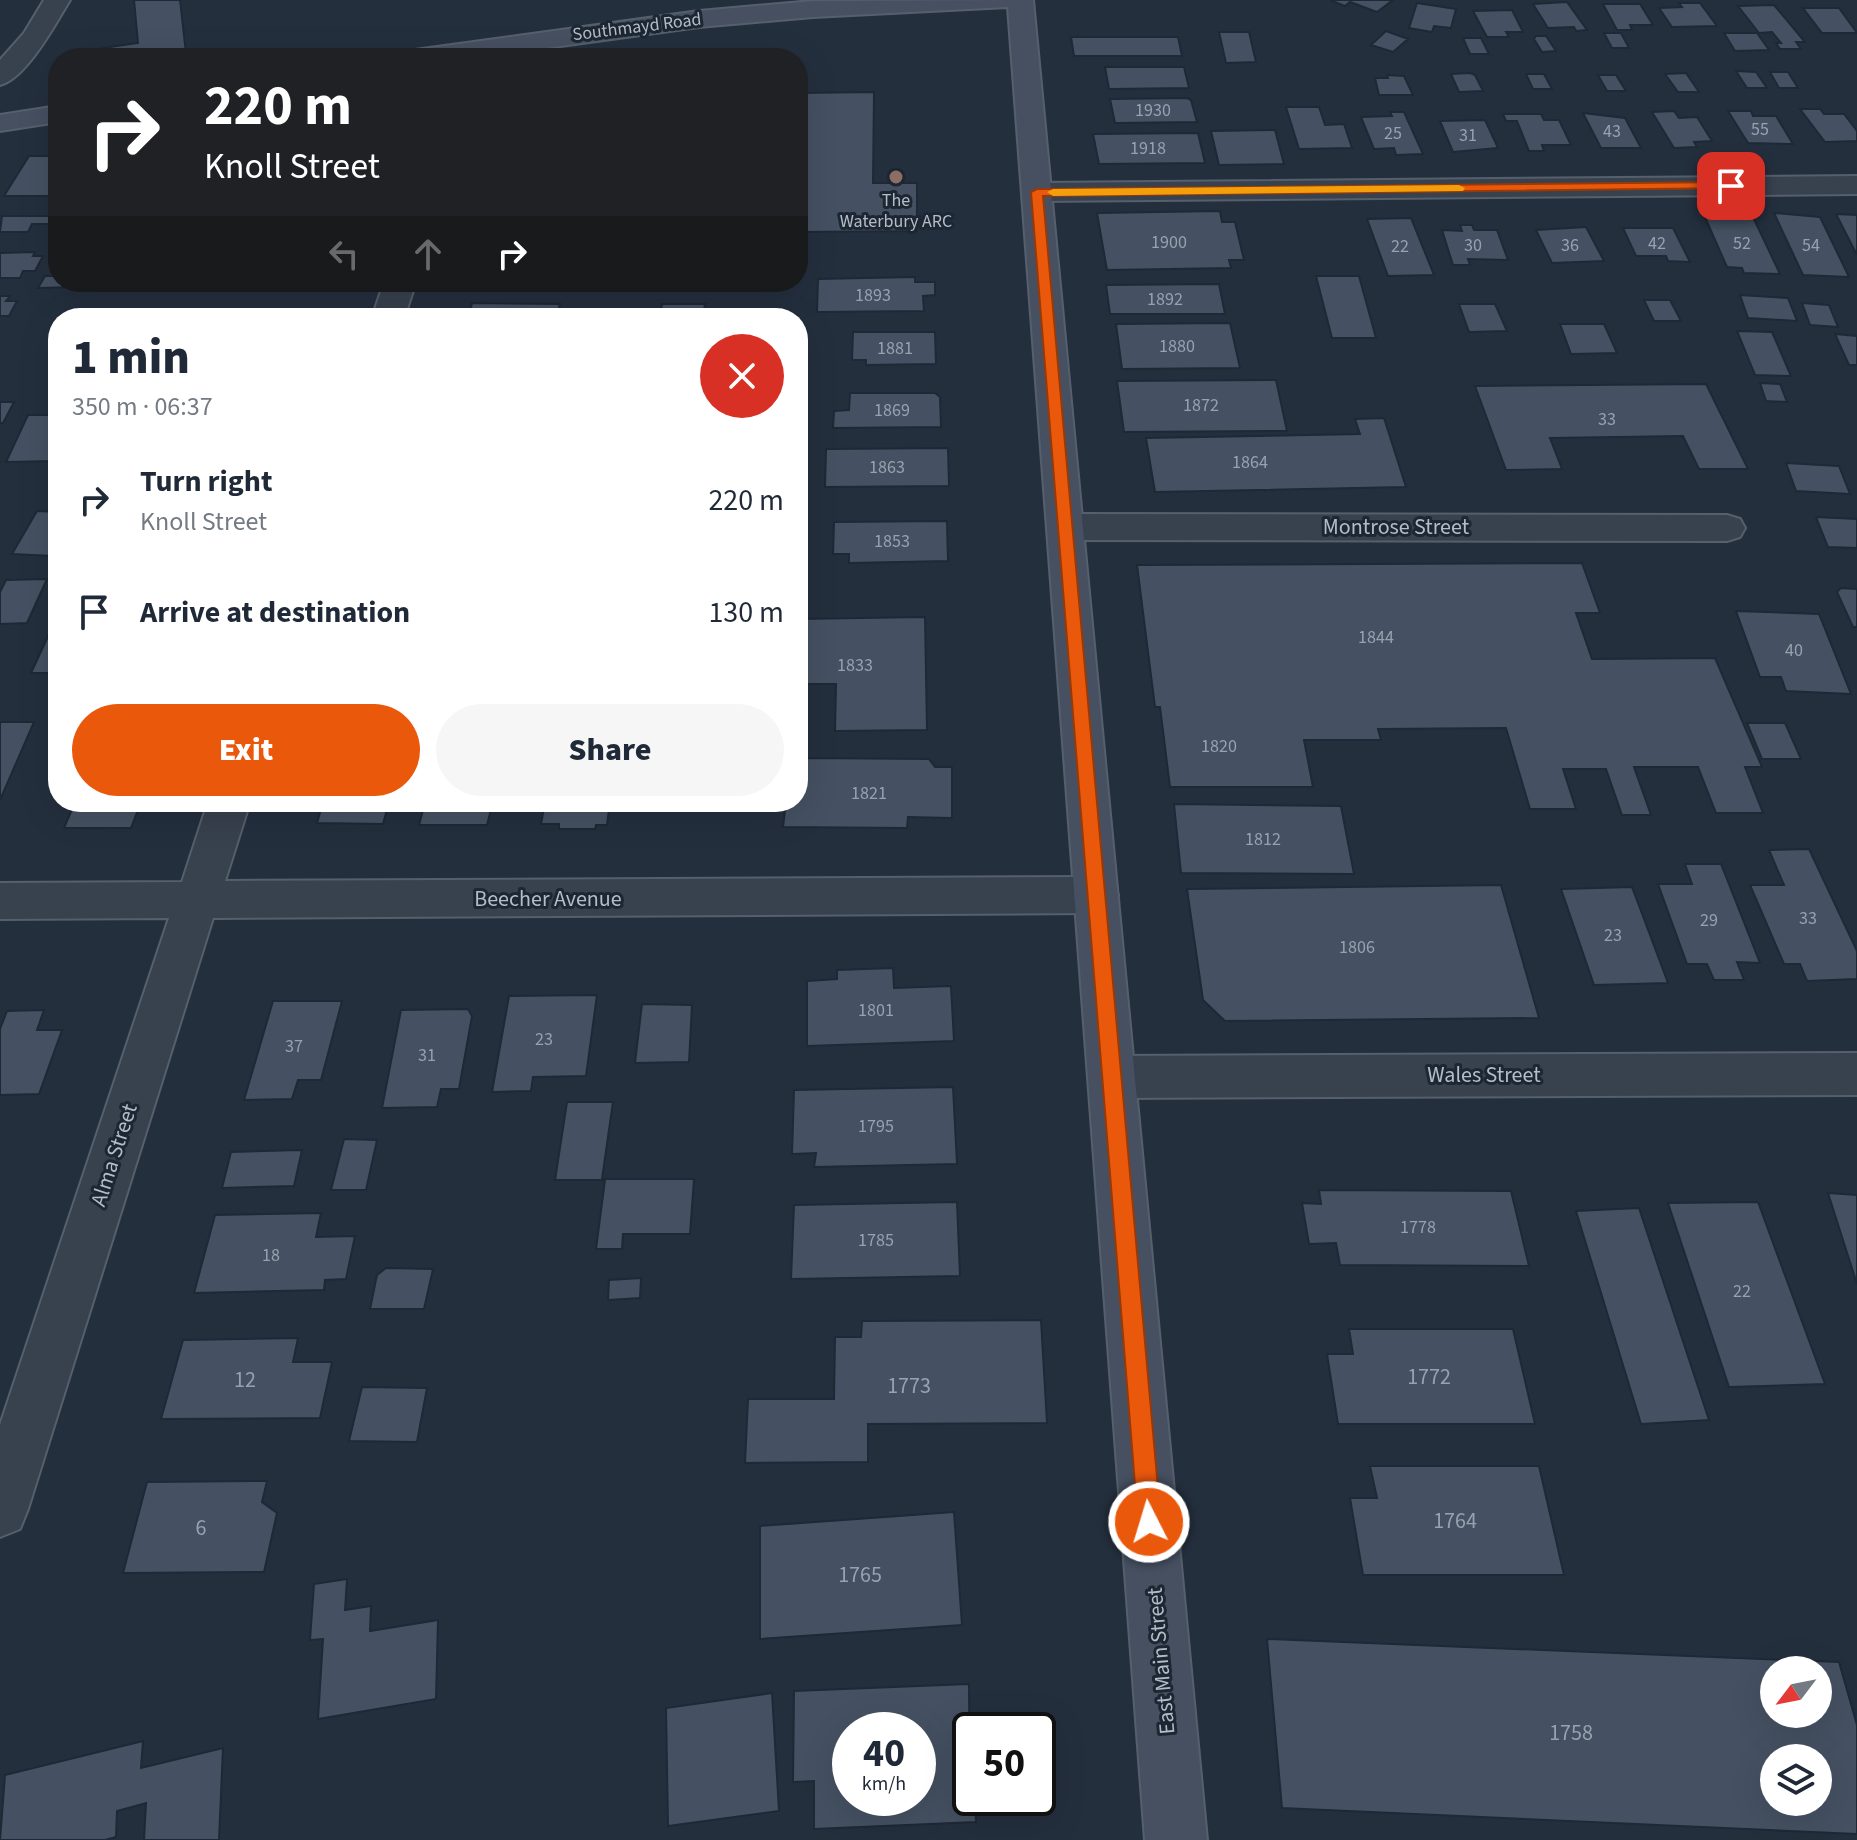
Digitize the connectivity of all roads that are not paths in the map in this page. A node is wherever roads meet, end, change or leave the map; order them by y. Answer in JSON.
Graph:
{"nodes":[{"id":1,"x":57,"y":0,"type":"edge"},
{"id":2,"x":1004,"y":0,"type":"edge"},
{"id":3,"x":1020,"y":0,"type":"edge"},
{"id":4,"x":511,"y":48,"type":"edge"},
{"id":5,"x":0,"y":77,"type":"edge"},
{"id":6,"x":48,"y":116,"type":"edge"},
{"id":7,"x":0,"y":123,"type":"edge"},
{"id":8,"x":1857,"y":185,"type":"edge"},
{"id":9,"x":1037,"y":192,"type":"junction"},
{"id":10,"x":1065,"y":527,"type":"junction"},
{"id":11,"x":1727,"y":528,"type":"dead end"},
{"id":12,"x":226,"y":812,"type":"edge"},
{"id":13,"x":1096,"y":895,"type":"junction"},
{"id":14,"x":0,"y":901,"type":"edge"},
{"id":15,"x":196,"y":901,"type":"junction"},
{"id":16,"x":1857,"y":1074,"type":"edge"},
{"id":17,"x":1112,"y":1077,"type":"junction"},
{"id":18,"x":0,"y":1509,"type":"edge"},
{"id":19,"x":1176,"y":1840,"type":"edge"}],
"edges":[{"from":1,"to":5,"type":"street"},
{"from":2,"to":4,"type":"main road","name":"Southmayd Road"},
{"from":3,"to":9,"type":"main road","name":"East Main Street"},
{"from":6,"to":7,"type":"main road"},
{"from":8,"to":9,"type":"street"},
{"from":9,"to":10,"type":"main road","name":"East Main Street"},
{"from":10,"to":11,"type":"street","name":"Montrose Street"},
{"from":10,"to":13,"type":"main road","name":"East Main Street"},
{"from":12,"to":15,"type":"street","name":"Alma Street"},
{"from":13,"to":15,"type":"street","name":"Beecher Avenue"},
{"from":13,"to":17,"type":"main road","name":"East Main Street"},
{"from":14,"to":15,"type":"street","name":"Beecher Avenue"},
{"from":15,"to":18,"type":"street","name":"Alma Street"},
{"from":16,"to":17,"type":"street","name":"Wales Street"},
{"from":17,"to":19,"type":"main road","name":"East Main Street"}]}
